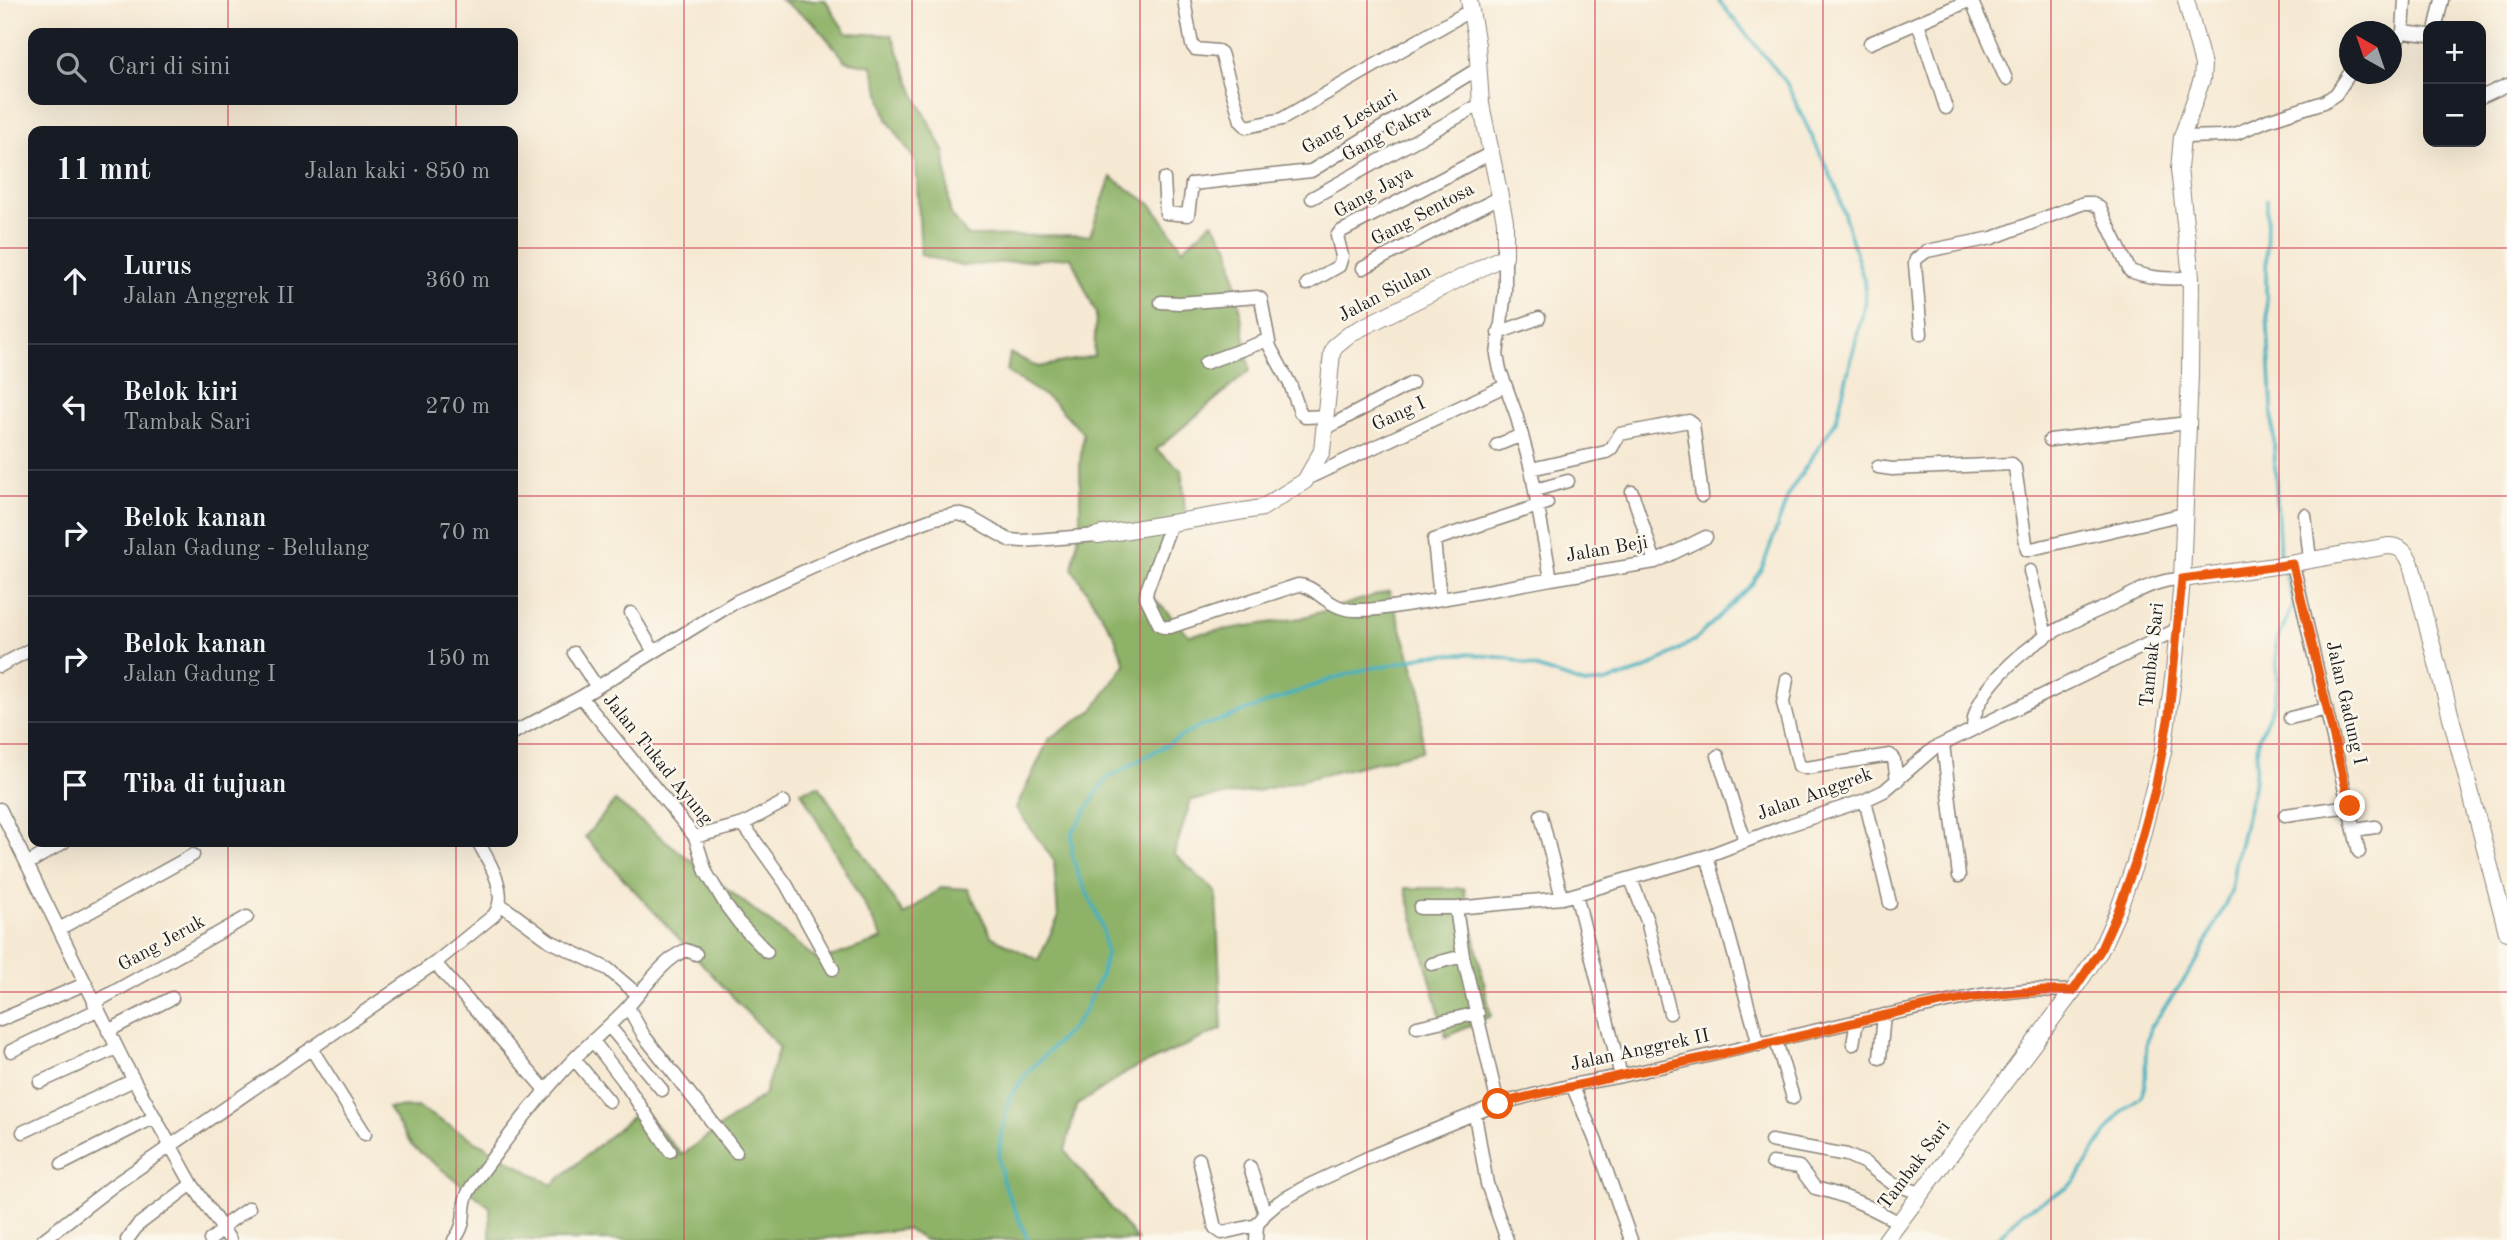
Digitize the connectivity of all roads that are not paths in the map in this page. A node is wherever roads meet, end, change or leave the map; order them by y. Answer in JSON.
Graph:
{"nodes":[{"id":1,"x":1184,"y":0,"type":"edge"},
{"id":2,"x":1971,"y":0,"type":"edge"},
{"id":3,"x":2186,"y":0,"type":"edge"},
{"id":4,"x":2405,"y":0,"type":"edge"},
{"id":5,"x":2442,"y":0,"type":"edge"},
{"id":6,"x":1470,"y":5,"type":"edge"},
{"id":7,"x":2437,"y":21,"type":"edge"},
{"id":8,"x":1918,"y":23,"type":"junction"},
{"id":9,"x":2414,"y":33,"type":"edge"},
{"id":10,"x":1870,"y":43,"type":"dead end"},
{"id":11,"x":1479,"y":68,"type":"junction"},
{"id":12,"x":2006,"y":79,"type":"dead end"},
{"id":13,"x":2343,"y":84,"type":"edge"},
{"id":14,"x":2507,"y":85,"type":"edge"},
{"id":15,"x":2486,"y":95,"type":"edge"},
{"id":16,"x":1481,"y":104,"type":"junction"},
{"id":17,"x":1946,"y":108,"type":"dead end"},
{"id":18,"x":2182,"y":137,"type":"junction"},
{"id":19,"x":1491,"y":153,"type":"junction"},
{"id":20,"x":1164,"y":179,"type":"dead end"},
{"id":21,"x":1500,"y":197,"type":"junction"},
{"id":22,"x":1312,"y":198,"type":"dead end"},
{"id":23,"x":1505,"y":256,"type":"junction"},
{"id":24,"x":1363,"y":268,"type":"dead end"},
{"id":25,"x":2191,"y":277,"type":"junction"},
{"id":26,"x":1307,"y":284,"type":"dead end"},
{"id":27,"x":1161,"y":302,"type":"dead end"},
{"id":28,"x":1539,"y":317,"type":"dead end"},
{"id":29,"x":1499,"y":333,"type":"junction"},
{"id":30,"x":1921,"y":334,"type":"dead end"},
{"id":31,"x":1268,"y":340,"type":"junction"},
{"id":32,"x":1205,"y":363,"type":"dead end"},
{"id":33,"x":1412,"y":383,"type":"dead end"},
{"id":34,"x":1506,"y":386,"type":"junction"},
{"id":35,"x":1327,"y":422,"type":"junction"},
{"id":36,"x":2187,"y":423,"type":"junction"},
{"id":37,"x":1522,"y":435,"type":"junction"},
{"id":38,"x":2050,"y":440,"type":"dead end"},
{"id":39,"x":1497,"y":445,"type":"dead end"},
{"id":40,"x":1878,"y":467,"type":"dead end"},
{"id":41,"x":1531,"y":469,"type":"junction"},
{"id":42,"x":1308,"y":478,"type":"junction"},
{"id":43,"x":1568,"y":481,"type":"dead end"},
{"id":44,"x":1535,"y":490,"type":"junction"},
{"id":45,"x":1632,"y":492,"type":"dead end"},
{"id":46,"x":1702,"y":496,"type":"dead end"},
{"id":47,"x":1542,"y":504,"type":"junction"},
{"id":48,"x":2184,"y":514,"type":"junction"},
{"id":49,"x":2305,"y":515,"type":"dead end"},
{"id":50,"x":1171,"y":524,"type":"junction"},
{"id":51,"x":1098,"y":535,"type":"joint"},
{"id":52,"x":1706,"y":537,"type":"dead end"},
{"id":53,"x":2310,"y":560,"type":"junction"},
{"id":54,"x":1656,"y":562,"type":"junction"},
{"id":55,"x":2286,"y":565,"type":"junction"},
{"id":56,"x":2029,"y":571,"type":"dead end"},
{"id":57,"x":1551,"y":579,"type":"junction"},
{"id":58,"x":2182,"y":579,"type":"junction"},
{"id":59,"x":1440,"y":599,"type":"junction"},
{"id":60,"x":631,"y":613,"type":"dead end"},
{"id":61,"x":2176,"y":629,"type":"junction"},
{"id":62,"x":2046,"y":636,"type":"junction"},
{"id":63,"x":28,"y":652,"type":"edge"},
{"id":64,"x":654,"y":652,"type":"junction"},
{"id":65,"x":574,"y":653,"type":"dead end"},
{"id":66,"x":0,"y":666,"type":"edge"},
{"id":67,"x":1787,"y":679,"type":"dead end"},
{"id":68,"x":597,"y":687,"type":"junction"},
{"id":69,"x":581,"y":697,"type":"junction"},
{"id":70,"x":2327,"y":709,"type":"junction"},
{"id":71,"x":2290,"y":718,"type":"dead end"},
{"id":72,"x":1973,"y":729,"type":"junction"},
{"id":73,"x":518,"y":730,"type":"edge"},
{"id":74,"x":1943,"y":744,"type":"junction"},
{"id":75,"x":1718,"y":756,"type":"dead end"},
{"id":76,"x":1897,"y":781,"type":"junction"},
{"id":77,"x":1865,"y":800,"type":"junction"},
{"id":78,"x":784,"y":802,"type":"dead end"},
{"id":79,"x":2350,"y":806,"type":"junction"},
{"id":80,"x":0,"y":808,"type":"edge"},
{"id":81,"x":1541,"y":815,"type":"dead end"},
{"id":82,"x":2285,"y":816,"type":"dead end"},
{"id":83,"x":743,"y":824,"type":"junction"},
{"id":84,"x":2375,"y":827,"type":"dead end"},
{"id":85,"x":2355,"y":830,"type":"junction"},
{"id":86,"x":695,"y":837,"type":"junction"},
{"id":87,"x":1745,"y":841,"type":"junction"},
{"id":88,"x":56,"y":847,"type":"edge"},
{"id":89,"x":480,"y":847,"type":"edge"},
{"id":90,"x":2360,"y":852,"type":"dead end"},
{"id":91,"x":193,"y":855,"type":"dead end"},
{"id":92,"x":1707,"y":856,"type":"junction"},
{"id":93,"x":27,"y":864,"type":"junction"},
{"id":94,"x":1959,"y":876,"type":"dead end"},
{"id":95,"x":2500,"y":877,"type":"edge"},
{"id":96,"x":1631,"y":879,"type":"junction"},
{"id":97,"x":1576,"y":894,"type":"junction"},
{"id":98,"x":1562,"y":898,"type":"junction"},
{"id":99,"x":1890,"y":903,"type":"dead end"},
{"id":100,"x":500,"y":904,"type":"junction"},
{"id":101,"x":1420,"y":908,"type":"dead end"},
{"id":102,"x":1456,"y":908,"type":"junction"},
{"id":103,"x":247,"y":917,"type":"dead end"},
{"id":104,"x":59,"y":929,"type":"junction"},
{"id":105,"x":2507,"y":932,"type":"edge"},
{"id":106,"x":767,"y":952,"type":"dead end"},
{"id":107,"x":696,"y":954,"type":"dead end"},
{"id":108,"x":1463,"y":956,"type":"junction"},
{"id":109,"x":435,"y":963,"type":"junction"},
{"id":110,"x":1432,"y":964,"type":"dead end"},
{"id":111,"x":833,"y":969,"type":"dead end"},
{"id":112,"x":85,"y":984,"type":"junction"},
{"id":113,"x":2073,"y":991,"type":"junction"},
{"id":114,"x":637,"y":994,"type":"junction"},
{"id":115,"x":172,"y":998,"type":"dead end"},
{"id":116,"x":96,"y":1007,"type":"junction"},
{"id":117,"x":628,"y":1007,"type":"junction"},
{"id":118,"x":1478,"y":1013,"type":"junction"},
{"id":119,"x":1670,"y":1013,"type":"dead end"},
{"id":120,"x":1884,"y":1015,"type":"junction"},
{"id":121,"x":0,"y":1020,"type":"edge"},
{"id":122,"x":1857,"y":1021,"type":"junction"},
{"id":123,"x":609,"y":1026,"type":"junction"},
{"id":124,"x":1417,"y":1027,"type":"dead end"},
{"id":125,"x":108,"y":1031,"type":"junction"},
{"id":126,"x":593,"y":1041,"type":"junction"},
{"id":127,"x":1776,"y":1041,"type":"junction"},
{"id":128,"x":1853,"y":1044,"type":"dead end"},
{"id":129,"x":1759,"y":1045,"type":"junction"},
{"id":130,"x":117,"y":1048,"type":"junction"},
{"id":131,"x":311,"y":1048,"type":"junction"},
{"id":132,"x":11,"y":1051,"type":"dead end"},
{"id":133,"x":1880,"y":1058,"type":"dead end"},
{"id":134,"x":574,"y":1059,"type":"junction"},
{"id":135,"x":1621,"y":1076,"type":"junction"},
{"id":136,"x":134,"y":1080,"type":"junction"},
{"id":137,"x":40,"y":1082,"type":"dead end"},
{"id":138,"x":1572,"y":1085,"type":"junction"},
{"id":139,"x":662,"y":1090,"type":"dead end"},
{"id":140,"x":546,"y":1091,"type":"junction"},
{"id":141,"x":1793,"y":1098,"type":"dead end"},
{"id":142,"x":609,"y":1101,"type":"dead end"},
{"id":143,"x":1498,"y":1104,"type":"junction"},
{"id":144,"x":191,"y":1113,"type":"dead end"},
{"id":145,"x":1475,"y":1115,"type":"junction"},
{"id":146,"x":155,"y":1117,"type":"junction"},
{"id":147,"x":200,"y":1125,"type":"junction"},
{"id":148,"x":23,"y":1132,"type":"dead end"},
{"id":149,"x":365,"y":1134,"type":"dead end"},
{"id":150,"x":1771,"y":1141,"type":"dead end"},
{"id":151,"x":170,"y":1146,"type":"junction"},
{"id":152,"x":670,"y":1151,"type":"dead end"},
{"id":153,"x":736,"y":1153,"type":"dead end"},
{"id":154,"x":1199,"y":1159,"type":"dead end"},
{"id":155,"x":1772,"y":1163,"type":"dead end"},
{"id":156,"x":62,"y":1164,"type":"dead end"},
{"id":157,"x":1250,"y":1167,"type":"dead end"},
{"id":158,"x":192,"y":1184,"type":"junction"},
{"id":159,"x":1921,"y":1193,"type":"junction"},
{"id":160,"x":249,"y":1208,"type":"dead end"},
{"id":161,"x":1261,"y":1220,"type":"junction"},
{"id":162,"x":1898,"y":1222,"type":"junction"},
{"id":163,"x":225,"y":1232,"type":"edge"},
{"id":164,"x":1627,"y":1239,"type":"edge"},
{"id":165,"x":43,"y":1240,"type":"edge"},
{"id":166,"x":127,"y":1240,"type":"edge"},
{"id":167,"x":209,"y":1240,"type":"edge"},
{"id":168,"x":454,"y":1240,"type":"edge"},
{"id":169,"x":1256,"y":1240,"type":"edge"},
{"id":170,"x":1507,"y":1240,"type":"edge"},
{"id":171,"x":1886,"y":1240,"type":"edge"}],
"edges":[{"from":1,"to":6,"type":"street"},
{"from":2,"to":8,"type":"street"},
{"from":2,"to":12,"type":"street"},
{"from":3,"to":18,"type":"street","name":"Tambak Sari"},
{"from":4,"to":9,"type":"street"},
{"from":5,"to":7,"type":"street"},
{"from":6,"to":11,"type":"street"},
{"from":8,"to":10,"type":"street"},
{"from":8,"to":17,"type":"street"},
{"from":11,"to":16,"type":"street"},
{"from":11,"to":20,"type":"street","name":"Gang Lestari"},
{"from":13,"to":18,"type":"street"},
{"from":14,"to":15,"type":"street"},
{"from":16,"to":19,"type":"street"},
{"from":16,"to":22,"type":"street","name":"Gang Cakra"},
{"from":18,"to":25,"type":"street","name":"Tambak Sari"},
{"from":19,"to":21,"type":"street"},
{"from":19,"to":26,"type":"street","name":"Gang Jaya"},
{"from":21,"to":23,"type":"street"},
{"from":21,"to":24,"type":"street","name":"Gang Sentosa"},
{"from":23,"to":29,"type":"street"},
{"from":23,"to":35,"type":"street","name":"Jalan Siulan"},
{"from":25,"to":30,"type":"street"},
{"from":25,"to":36,"type":"street","name":"Tambak Sari"},
{"from":27,"to":31,"type":"street"},
{"from":28,"to":29,"type":"street"},
{"from":29,"to":34,"type":"street"},
{"from":31,"to":32,"type":"street"},
{"from":31,"to":35,"type":"street"},
{"from":33,"to":35,"type":"street"},
{"from":34,"to":37,"type":"street"},
{"from":34,"to":42,"type":"street","name":"Gang I"},
{"from":35,"to":42,"type":"street","name":"Jalan Siulan"},
{"from":36,"to":38,"type":"street"},
{"from":36,"to":48,"type":"street","name":"Tambak Sari"},
{"from":37,"to":39,"type":"street"},
{"from":37,"to":41,"type":"street"},
{"from":40,"to":48,"type":"street"},
{"from":41,"to":44,"type":"street"},
{"from":41,"to":46,"type":"street"},
{"from":42,"to":50,"type":"street"},
{"from":43,"to":44,"type":"street"},
{"from":44,"to":47,"type":"street"},
{"from":45,"to":54,"type":"street"},
{"from":47,"to":57,"type":"street"},
{"from":47,"to":59,"type":"street"},
{"from":48,"to":58,"type":"street","name":"Tambak Sari"},
{"from":49,"to":53,"type":"street"},
{"from":50,"to":51,"type":"street"},
{"from":50,"to":59,"type":"street","name":"Jalan Beji"},
{"from":51,"to":64,"type":"street"},
{"from":52,"to":54,"type":"street","name":"Jalan Beji"},
{"from":53,"to":55,"type":"street"},
{"from":53,"to":95,"type":"street"},
{"from":54,"to":57,"type":"street","name":"Jalan Beji"},
{"from":55,"to":58,"type":"street"},
{"from":55,"to":70,"type":"street","name":"Jalan Gadung I"},
{"from":56,"to":62,"type":"street"},
{"from":57,"to":59,"type":"street","name":"Jalan Beji"},
{"from":58,"to":61,"type":"street","name":"Tambak Sari"},
{"from":58,"to":62,"type":"street"},
{"from":60,"to":64,"type":"street"},
{"from":61,"to":72,"type":"street","name":"Jalan Anggrek"},
{"from":61,"to":113,"type":"street","name":"Tambak Sari"},
{"from":62,"to":72,"type":"street"},
{"from":63,"to":66,"type":"street"},
{"from":64,"to":68,"type":"street"},
{"from":65,"to":68,"type":"street"},
{"from":67,"to":76,"type":"street"},
{"from":68,"to":69,"type":"street"},
{"from":69,"to":73,"type":"street"},
{"from":69,"to":86,"type":"street","name":"Jalan Tukad Ayung"},
{"from":70,"to":71,"type":"street"},
{"from":70,"to":79,"type":"street","name":"Jalan Gadung I"},
{"from":72,"to":74,"type":"street","name":"Jalan Anggrek"},
{"from":74,"to":76,"type":"street","name":"Jalan Anggrek"},
{"from":74,"to":94,"type":"street"},
{"from":75,"to":87,"type":"street"},
{"from":76,"to":77,"type":"street","name":"Jalan Anggrek"},
{"from":77,"to":87,"type":"street","name":"Jalan Anggrek"},
{"from":77,"to":99,"type":"street"},
{"from":78,"to":83,"type":"street"},
{"from":79,"to":82,"type":"street"},
{"from":79,"to":85,"type":"street","name":"Jalan Gadung I"},
{"from":80,"to":93,"type":"street"},
{"from":81,"to":98,"type":"street"},
{"from":83,"to":86,"type":"street"},
{"from":83,"to":111,"type":"street"},
{"from":84,"to":85,"type":"street"},
{"from":85,"to":90,"type":"street","name":"Jalan Gadung I"},
{"from":86,"to":106,"type":"street","name":"Jalan Tukad Ayung"},
{"from":87,"to":92,"type":"street","name":"Jalan Anggrek"},
{"from":88,"to":93,"type":"street"},
{"from":89,"to":100,"type":"street"},
{"from":91,"to":104,"type":"street"},
{"from":92,"to":96,"type":"street","name":"Jalan Anggrek"},
{"from":92,"to":129,"type":"street"},
{"from":93,"to":104,"type":"street"},
{"from":95,"to":105,"type":"street"},
{"from":96,"to":97,"type":"street","name":"Jalan Anggrek"},
{"from":96,"to":119,"type":"street"},
{"from":97,"to":98,"type":"street","name":"Jalan Anggrek"},
{"from":97,"to":135,"type":"street"},
{"from":98,"to":102,"type":"street","name":"Jalan Anggrek"},
{"from":100,"to":109,"type":"street"},
{"from":100,"to":114,"type":"street"},
{"from":101,"to":102,"type":"street","name":"Jalan Anggrek"},
{"from":102,"to":108,"type":"street"},
{"from":103,"to":116,"type":"street","name":"Gang Jeruk"},
{"from":104,"to":112,"type":"street"},
{"from":107,"to":114,"type":"street"},
{"from":108,"to":110,"type":"street"},
{"from":108,"to":118,"type":"street"},
{"from":109,"to":131,"type":"street"},
{"from":109,"to":140,"type":"street"},
{"from":112,"to":116,"type":"street"},
{"from":112,"to":121,"type":"street"},
{"from":113,"to":120,"type":"street","name":"Jalan Anggrek II"},
{"from":113,"to":159,"type":"street","name":"Tambak Sari"},
{"from":114,"to":117,"type":"street"},
{"from":115,"to":125,"type":"street"},
{"from":116,"to":125,"type":"street"},
{"from":116,"to":132,"type":"street","name":"Gang Jeruk"},
{"from":117,"to":123,"type":"street"},
{"from":117,"to":153,"type":"street"},
{"from":118,"to":124,"type":"street"},
{"from":118,"to":143,"type":"street"},
{"from":120,"to":122,"type":"street","name":"Jalan Anggrek II"},
{"from":120,"to":133,"type":"street"},
{"from":122,"to":127,"type":"street","name":"Jalan Anggrek II"},
{"from":122,"to":128,"type":"street"},
{"from":123,"to":126,"type":"street"},
{"from":123,"to":139,"type":"street"},
{"from":125,"to":130,"type":"street"},
{"from":126,"to":134,"type":"street"},
{"from":126,"to":152,"type":"street"},
{"from":127,"to":129,"type":"street","name":"Jalan Anggrek II"},
{"from":127,"to":141,"type":"street"},
{"from":129,"to":135,"type":"street","name":"Jalan Anggrek II"},
{"from":130,"to":136,"type":"street"},
{"from":130,"to":137,"type":"street"},
{"from":131,"to":147,"type":"street"},
{"from":131,"to":149,"type":"street"},
{"from":134,"to":140,"type":"street"},
{"from":134,"to":142,"type":"street"},
{"from":135,"to":138,"type":"street","name":"Jalan Anggrek II"},
{"from":136,"to":146,"type":"street"},
{"from":136,"to":148,"type":"street"},
{"from":138,"to":143,"type":"street","name":"Jalan Anggrek II"},
{"from":138,"to":164,"type":"street"},
{"from":140,"to":168,"type":"street"},
{"from":143,"to":145,"type":"street","name":"Jalan Anggrek II"},
{"from":144,"to":147,"type":"street"},
{"from":145,"to":161,"type":"street","name":"Jalan Anggrek II"},
{"from":145,"to":170,"type":"street"},
{"from":146,"to":151,"type":"street"},
{"from":146,"to":156,"type":"street"},
{"from":147,"to":151,"type":"street"},
{"from":150,"to":159,"type":"street"},
{"from":151,"to":158,"type":"street"},
{"from":151,"to":165,"type":"street"},
{"from":154,"to":161,"type":"street"},
{"from":155,"to":162,"type":"street"},
{"from":157,"to":161,"type":"street"},
{"from":158,"to":163,"type":"street"},
{"from":158,"to":166,"type":"street"},
{"from":159,"to":162,"type":"street","name":"Tambak Sari"},
{"from":160,"to":163,"type":"street"},
{"from":161,"to":169,"type":"street"},
{"from":162,"to":171,"type":"street","name":"Tambak Sari"},
{"from":163,"to":167,"type":"street"}]}
